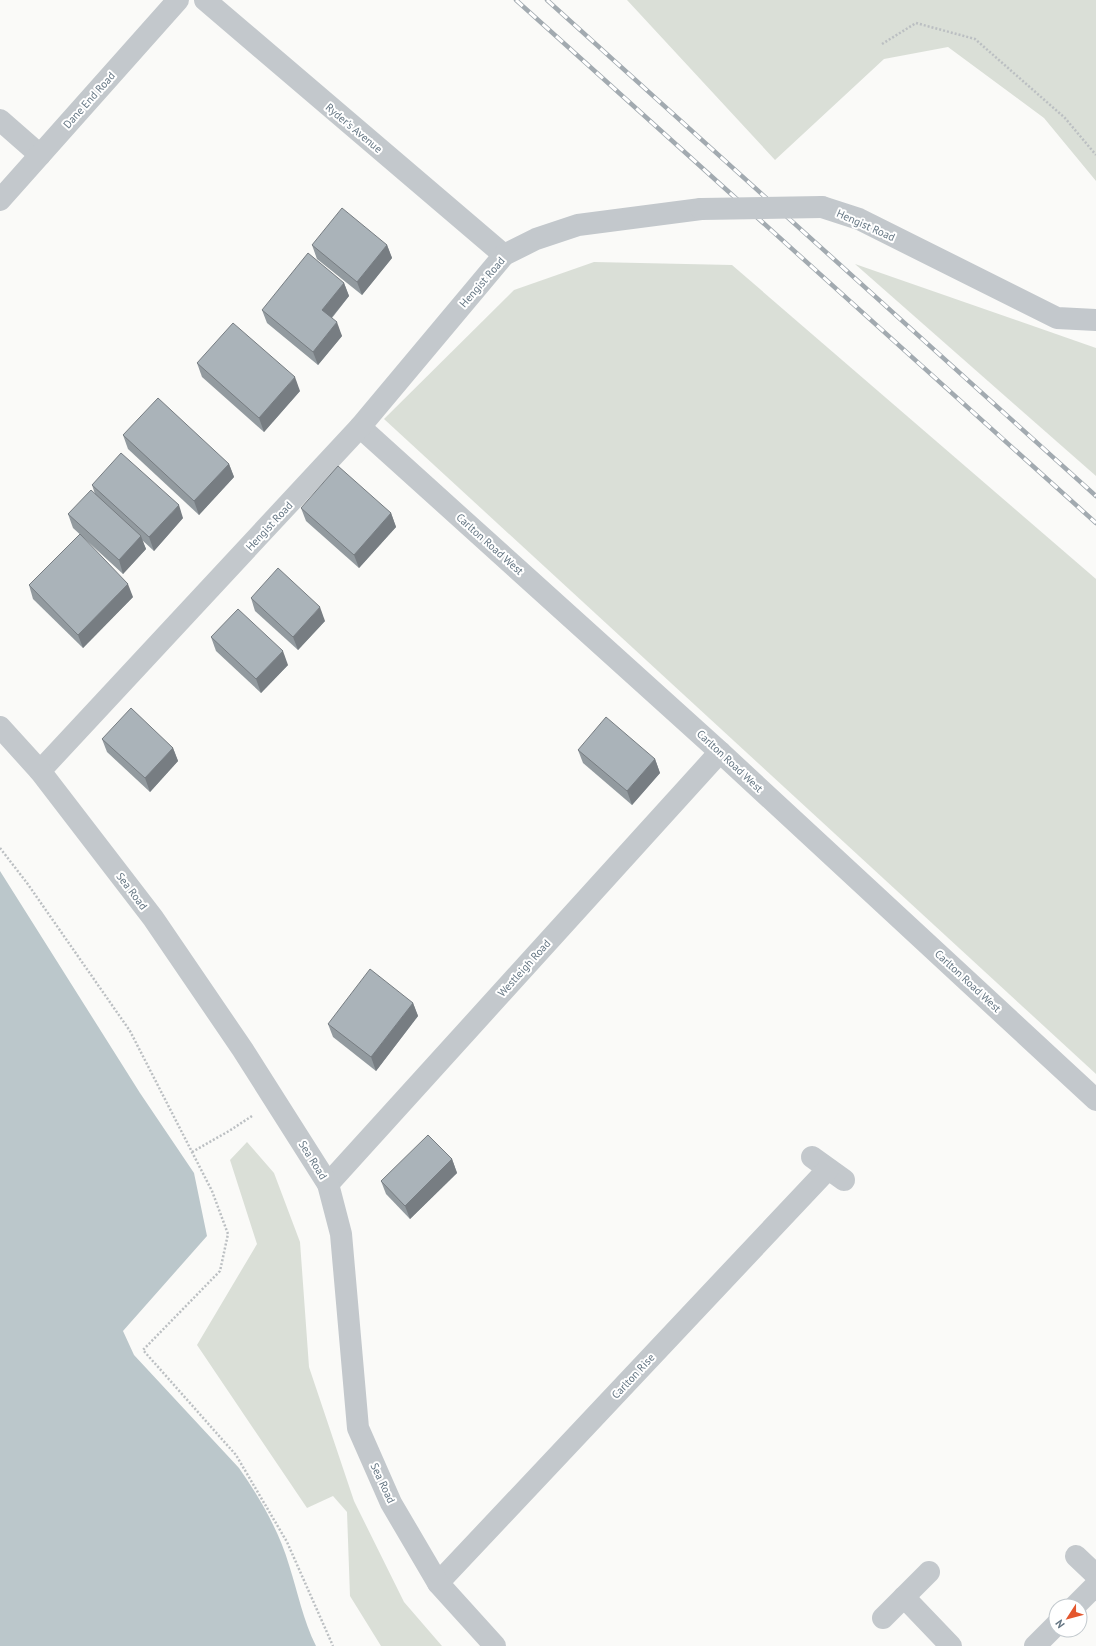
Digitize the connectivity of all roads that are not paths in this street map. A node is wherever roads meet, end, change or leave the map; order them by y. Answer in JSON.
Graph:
{"nodes":[{"id":1,"x":178,"y":0,"type":"edge"},
{"id":2,"x":204,"y":0,"type":"edge"},
{"id":3,"x":0,"y":120,"type":"edge"},
{"id":4,"x":40,"y":155,"type":"junction"},
{"id":5,"x":0,"y":200,"type":"edge"},
{"id":6,"x":504,"y":255,"type":"junction"},
{"id":7,"x":1096,"y":320,"type":"edge"},
{"id":8,"x":360,"y":427,"type":"junction"},
{"id":9,"x":0,"y":727,"type":"edge"},
{"id":10,"x":720,"y":752,"type":"junction"},
{"id":11,"x":40,"y":771,"type":"junction"},
{"id":12,"x":1096,"y":1100,"type":"edge"},
{"id":13,"x":828,"y":1169,"type":"dead end"},
{"id":14,"x":328,"y":1184,"type":"junction"},
{"id":15,"x":1076,"y":1556,"type":"dead end"},
{"id":16,"x":929,"y":1572,"type":"dead end"},
{"id":17,"x":1096,"y":1575,"type":"edge"},
{"id":18,"x":438,"y":1583,"type":"junction"},
{"id":19,"x":1096,"y":1585,"type":"edge"},
{"id":20,"x":904,"y":1597,"type":"junction"},
{"id":21,"x":1083,"y":1598,"type":"edge"},
{"id":22,"x":883,"y":1618,"type":"dead end"},
{"id":23,"x":1048,"y":1633,"type":"edge"},
{"id":24,"x":495,"y":1646,"type":"edge"},
{"id":25,"x":951,"y":1646,"type":"edge"},
{"id":26,"x":1035,"y":1646,"type":"edge"}],
"edges":[{"from":1,"to":4,"type":"street","name":"Dane End Road"},
{"from":2,"to":6,"type":"street","name":"Ryder's Avenue"},
{"from":3,"to":4,"type":"street"},
{"from":4,"to":5,"type":"street","name":"Dane End Road"},
{"from":6,"to":7,"type":"street","name":"Hengist Road","bridge":true},
{"from":6,"to":8,"type":"street","name":"Hengist Road"},
{"from":8,"to":10,"type":"street","name":"Carlton Road West"},
{"from":8,"to":11,"type":"street","name":"Hengist Road"},
{"from":9,"to":11,"type":"street","name":"Sea Road"},
{"from":10,"to":12,"type":"street","name":"Carlton Road West"},
{"from":10,"to":14,"type":"street","name":"Westleigh Road"},
{"from":11,"to":14,"type":"street","name":"Sea Road"},
{"from":13,"to":18,"type":"street","name":"Carlton Rise"},
{"from":14,"to":18,"type":"street","name":"Sea Road"},
{"from":15,"to":17,"type":"street"},
{"from":16,"to":20,"type":"street"},
{"from":18,"to":24,"type":"street","name":"Sea Road"},
{"from":19,"to":21,"type":"street"},
{"from":20,"to":22,"type":"street"},
{"from":20,"to":25,"type":"street"},
{"from":23,"to":26,"type":"street"}]}
